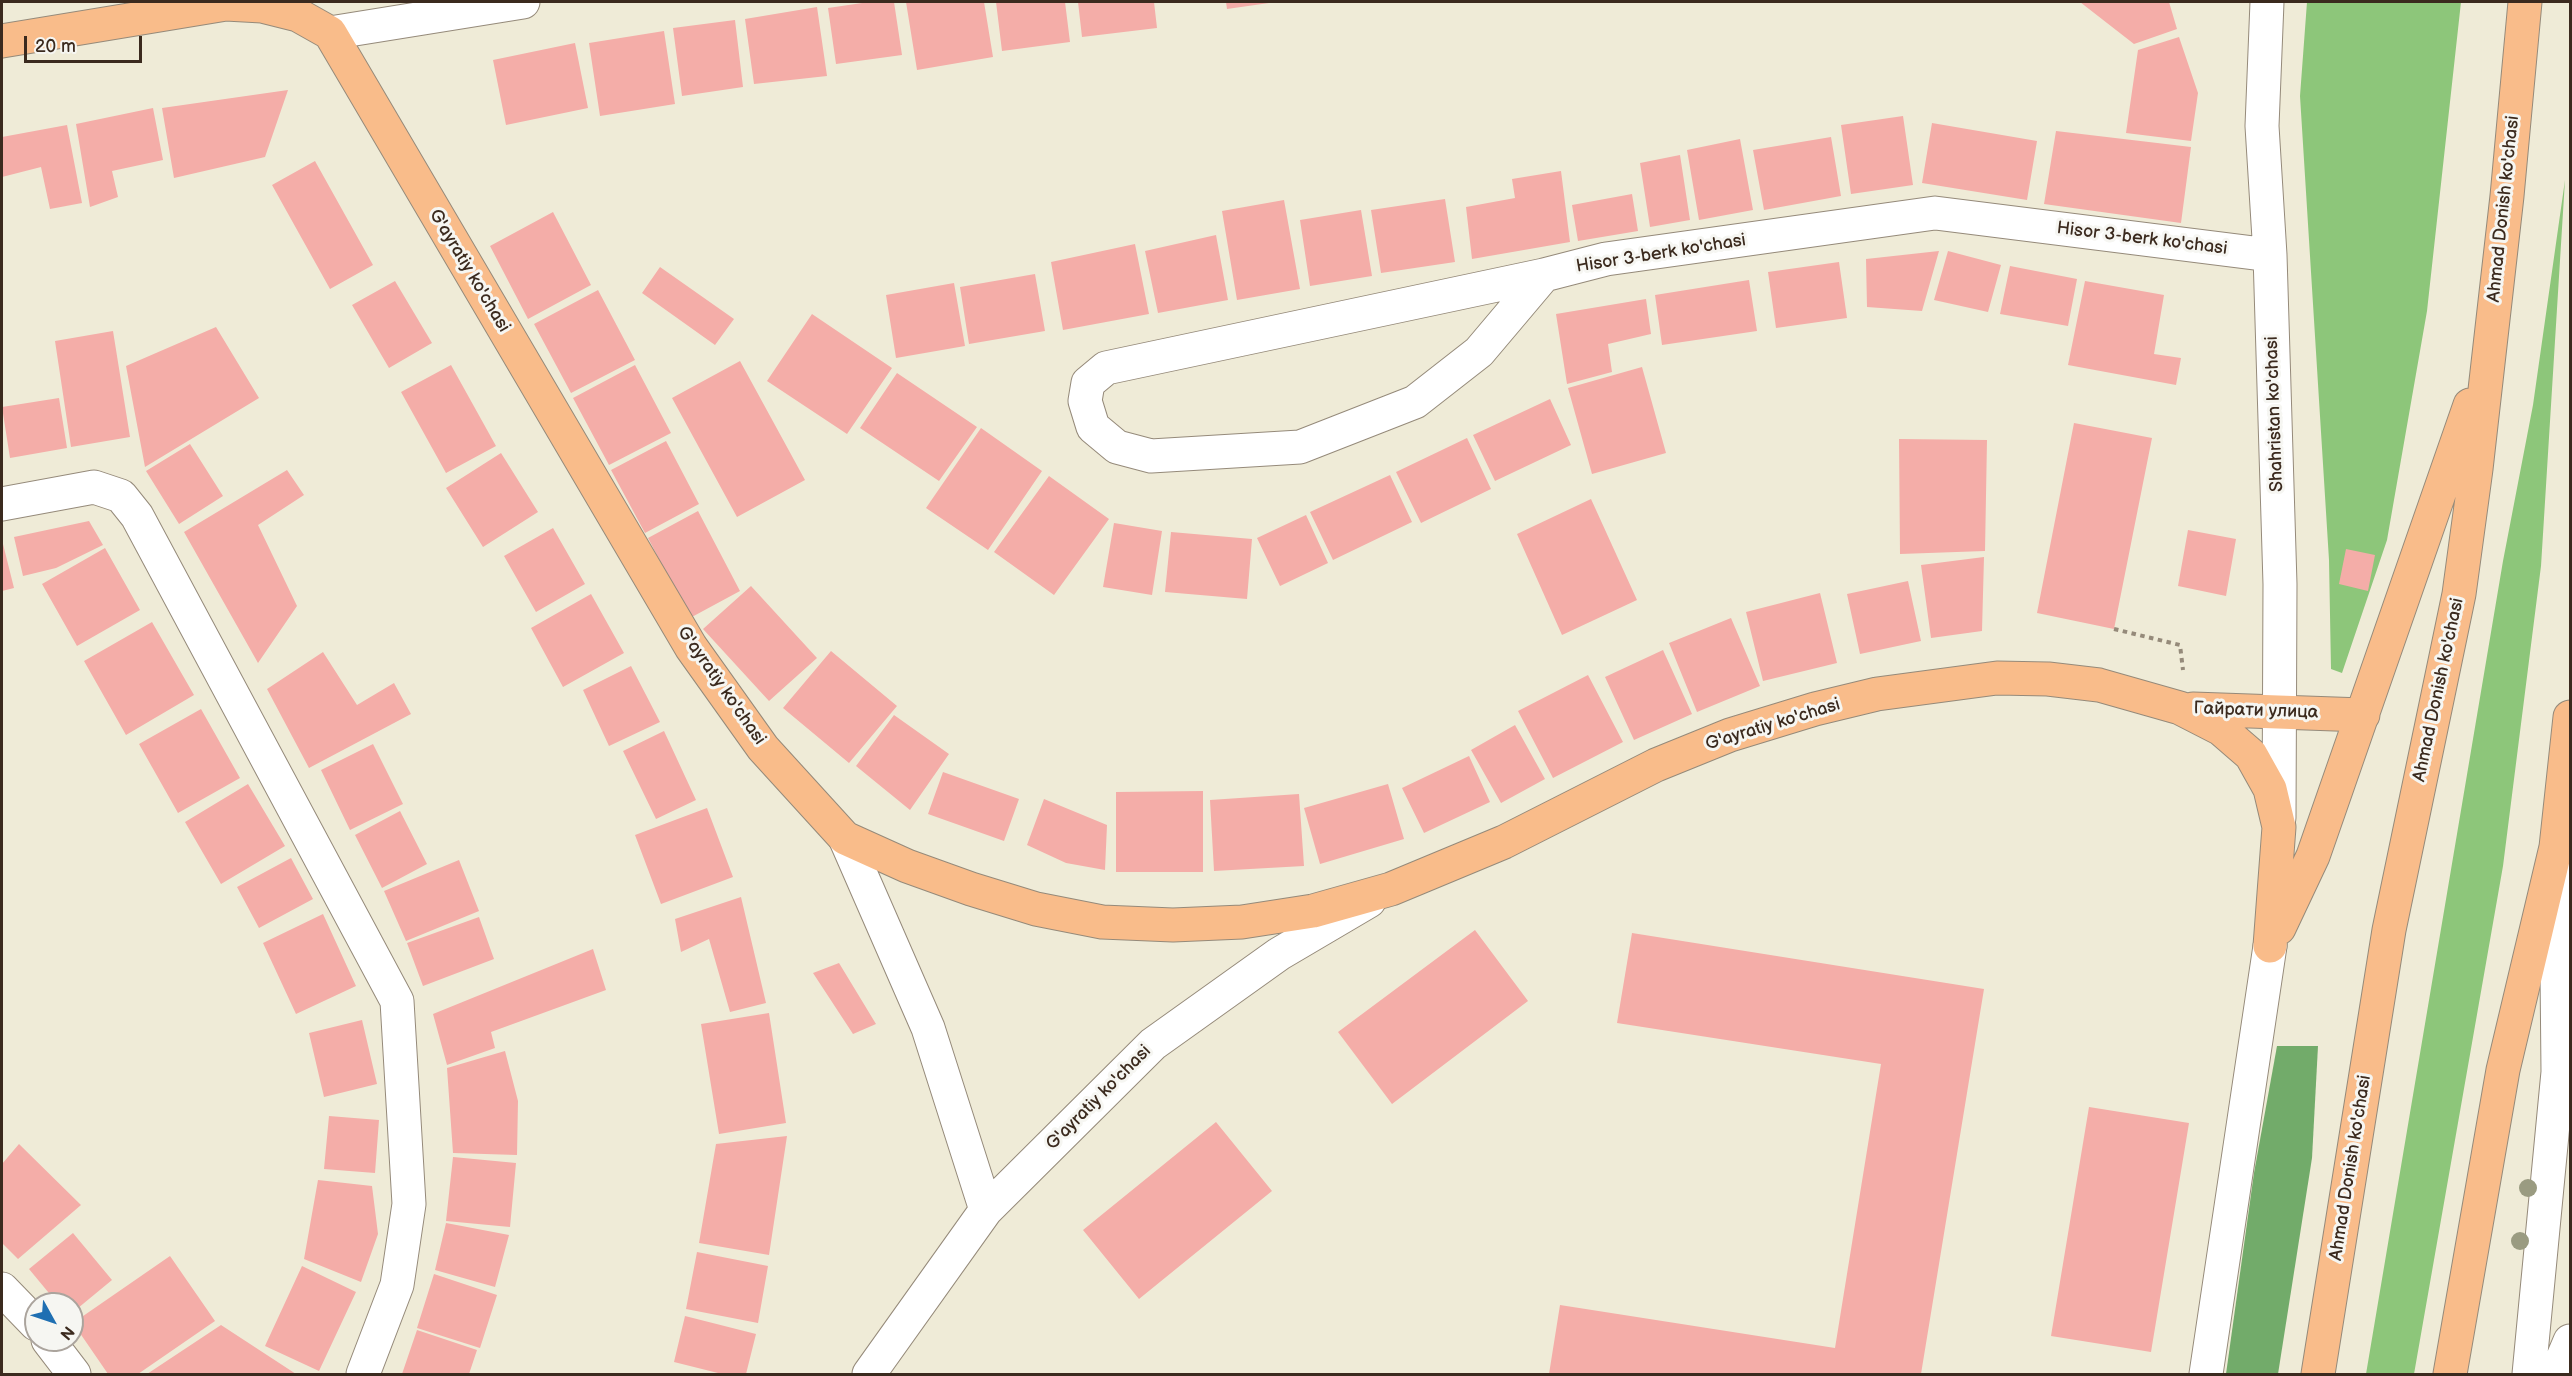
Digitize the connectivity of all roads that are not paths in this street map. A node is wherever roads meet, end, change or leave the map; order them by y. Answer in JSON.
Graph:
{"nodes":[{"id":1,"x":523,"y":2,"type":"edge"},
{"id":2,"x":2268,"y":2,"type":"edge"},
{"id":3,"x":2525,"y":2,"type":"edge"},
{"id":4,"x":351,"y":21,"type":"edge"},
{"id":5,"x":2,"y":41,"type":"edge"},
{"id":6,"x":2270,"y":255,"type":"junction"},
{"id":7,"x":1544,"y":276,"type":"junction"},
{"id":8,"x":2488,"y":353,"type":"junction"},
{"id":9,"x":2,"y":504,"type":"edge"},
{"id":10,"x":2182,"y":693,"type":"junction"},
{"id":11,"x":2280,"y":713,"type":"junction"},
{"id":12,"x":2363,"y":715,"type":"junction"},
{"id":13,"x":2571,"y":717,"type":"edge"},
{"id":14,"x":2279,"y":827,"type":"junction"},
{"id":15,"x":845,"y":838,"type":"junction"},
{"id":16,"x":2556,"y":847,"type":"junction"},
{"id":17,"x":1391,"y":889,"type":"junction"},
{"id":18,"x":2270,"y":946,"type":"junction"},
{"id":19,"x":2558,"y":1072,"type":"junction"},
{"id":20,"x":2571,"y":1105,"type":"edge"},
{"id":21,"x":986,"y":1210,"type":"junction"},
{"id":22,"x":2,"y":1289,"type":"edge"},
{"id":23,"x":24,"y":1312,"type":"edge"},
{"id":24,"x":2571,"y":1341,"type":"edge"},
{"id":25,"x":57,"y":1352,"type":"edge"},
{"id":26,"x":74,"y":1374,"type":"edge"},
{"id":27,"x":363,"y":1374,"type":"edge"},
{"id":28,"x":869,"y":1374,"type":"edge"},
{"id":29,"x":2206,"y":1374,"type":"edge"},
{"id":30,"x":2318,"y":1374,"type":"edge"},
{"id":31,"x":2450,"y":1374,"type":"edge"},
{"id":32,"x":2529,"y":1374,"type":"edge"},
{"id":33,"x":2556,"y":1374,"type":"edge"}],
"edges":[{"from":1,"to":4,"type":"street"},
{"from":2,"to":6,"type":"street","name":"Shahristan ko'chasi"},
{"from":3,"to":8,"type":"main road","name":"Ahmad Donish ko'chasi"},
{"from":4,"to":5,"type":"main road"},
{"from":4,"to":15,"type":"main road","name":"G'ayratiy ko'chasi"},
{"from":6,"to":7,"type":"street","name":"Hisor 3-berk ko'chasi"},
{"from":6,"to":11,"type":"street","name":"Shahristan ko'chasi"},
{"from":7,"to":7,"type":"street","name":"Hisor 3-berk ko'chasi"},
{"from":8,"to":12,"type":"main road"},
{"from":8,"to":30,"type":"main road","name":"Ahmad Donish ko'chasi"},
{"from":9,"to":27,"type":"street"},
{"from":10,"to":11,"type":"main road","name":"Гайрати улица"},
{"from":10,"to":14,"type":"main road","name":"Гайрати улица"},
{"from":10,"to":17,"type":"main road","name":"G'ayratiy ko'chasi"},
{"from":11,"to":12,"type":"main road","name":"Гайрати улица"},
{"from":11,"to":14,"type":"street","name":"Shahristan ko'chasi"},
{"from":12,"to":18,"type":"main road"},
{"from":13,"to":16,"type":"main road"},
{"from":14,"to":18,"type":"main road","name":"Гайрати улица"},
{"from":15,"to":17,"type":"main road","name":"G'ayratiy ko'chasi"},
{"from":15,"to":21,"type":"street"},
{"from":16,"to":19,"type":"street"},
{"from":16,"to":31,"type":"main road"},
{"from":17,"to":21,"type":"street","name":"G'ayratiy ko'chasi"},
{"from":18,"to":29,"type":"street"},
{"from":19,"to":20,"type":"street"},
{"from":19,"to":32,"type":"street"},
{"from":21,"to":28,"type":"street","name":"G'ayratiy ko'chasi"},
{"from":22,"to":23,"type":"street"},
{"from":24,"to":33,"type":"street"},
{"from":25,"to":26,"type":"street"}]}
